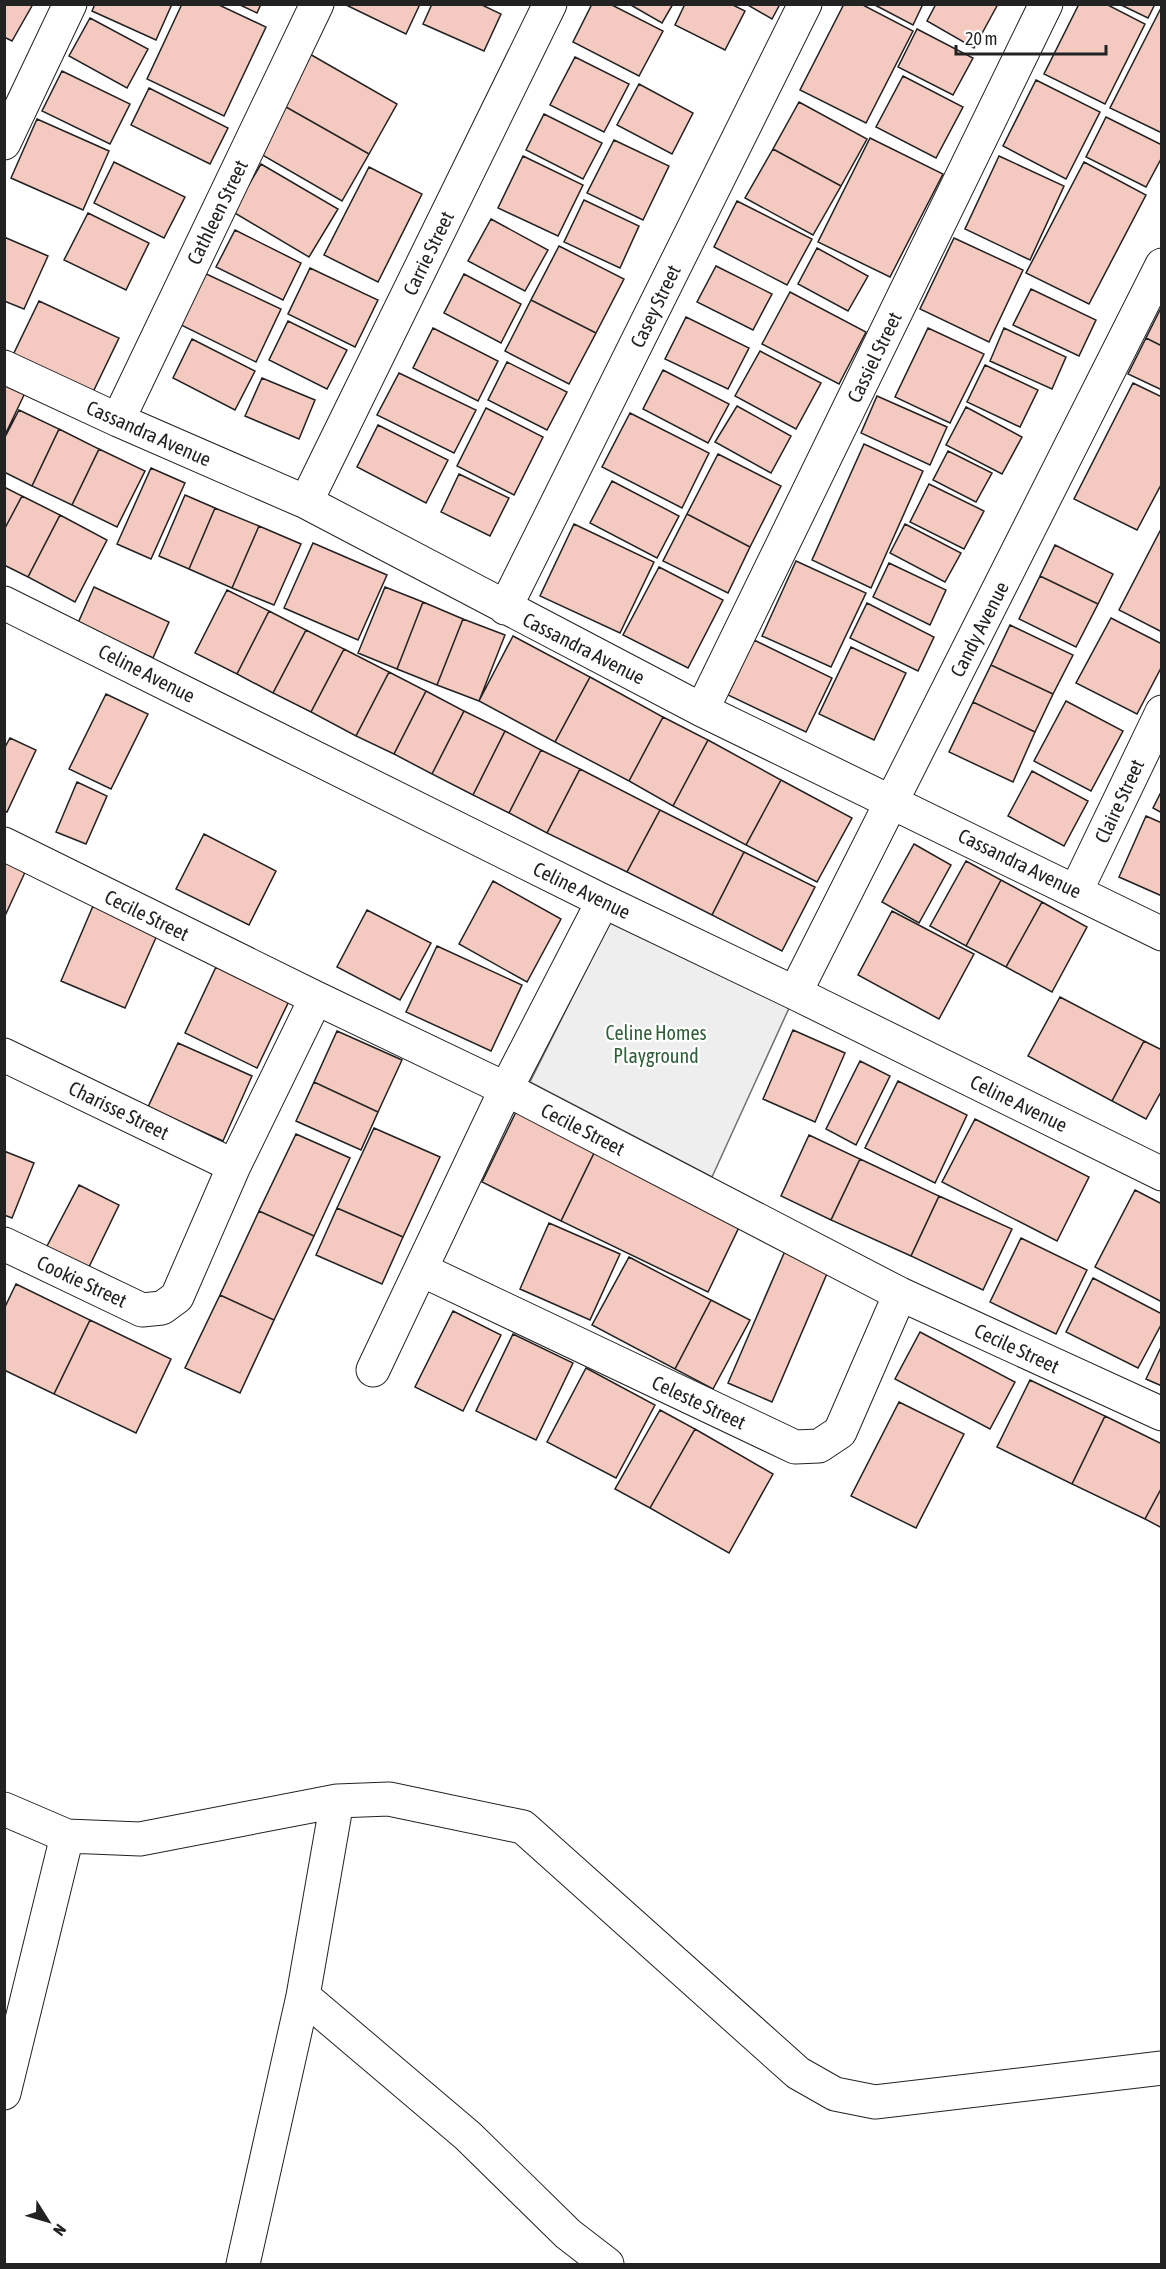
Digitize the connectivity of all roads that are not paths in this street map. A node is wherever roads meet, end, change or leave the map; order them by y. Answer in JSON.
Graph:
{"nodes":[{"id":1,"x":70,"y":4,"type":"edge"},
{"id":2,"x":317,"y":4,"type":"edge"},
{"id":3,"x":550,"y":4,"type":"edge"},
{"id":4,"x":805,"y":4,"type":"edge"},
{"id":5,"x":1046,"y":4,"type":"edge"},
{"id":6,"x":7,"y":132,"type":"edge"},
{"id":7,"x":1161,"y":265,"type":"edge"},
{"id":8,"x":4,"y":367,"type":"edge"},
{"id":9,"x":118,"y":420,"type":"junction"},
{"id":10,"x":306,"y":502,"type":"junction"},
{"id":11,"x":4,"y":603,"type":"edge"},
{"id":12,"x":505,"y":608,"type":"junction"},
{"id":13,"x":702,"y":710,"type":"junction"},
{"id":14,"x":1158,"y":726,"type":"edge"},
{"id":15,"x":893,"y":801,"type":"junction"},
{"id":16,"x":4,"y":844,"type":"edge"},
{"id":17,"x":1076,"y":891,"type":"junction"},
{"id":18,"x":603,"y":901,"type":"junction"},
{"id":19,"x":1161,"y":934,"type":"edge"},
{"id":20,"x":795,"y":993,"type":"junction"},
{"id":21,"x":316,"y":998,"type":"junction"},
{"id":22,"x":4,"y":1055,"type":"edge"},
{"id":23,"x":506,"y":1089,"type":"junction"},
{"id":24,"x":234,"y":1166,"type":"junction"},
{"id":25,"x":1161,"y":1174,"type":"edge"},
{"id":26,"x":4,"y":1244,"type":"edge"},
{"id":27,"x":422,"y":1270,"type":"junction"},
{"id":28,"x":900,"y":1294,"type":"junction"},
{"id":29,"x":373,"y":1370,"type":"dead end"},
{"id":30,"x":1161,"y":1414,"type":"edge"},
{"id":31,"x":338,"y":1801,"type":"junction"},
{"id":32,"x":4,"y":1809,"type":"edge"},
{"id":33,"x":67,"y":1836,"type":"junction"},
{"id":34,"x":303,"y":1996,"type":"junction"},
{"id":35,"x":1161,"y":2068,"type":"edge"},
{"id":36,"x":4,"y":2093,"type":"edge"},
{"id":37,"x":243,"y":2265,"type":"edge"},
{"id":38,"x":607,"y":2265,"type":"edge"}],
"edges":[{"from":1,"to":6,"type":"street"},
{"from":2,"to":9,"type":"street","name":"Cathleen Street"},
{"from":3,"to":10,"type":"street","name":"Carrie Street"},
{"from":4,"to":12,"type":"street","name":"Casey Street"},
{"from":5,"to":13,"type":"street","name":"Cassiel Street"},
{"from":7,"to":15,"type":"street","name":"Candy Avenue"},
{"from":8,"to":9,"type":"street","name":"Cassandra Avenue"},
{"from":9,"to":10,"type":"street","name":"Cassandra Avenue"},
{"from":10,"to":12,"type":"street","name":"Cassandra Avenue"},
{"from":11,"to":18,"type":"street","name":"Celine Avenue"},
{"from":12,"to":13,"type":"street","name":"Cassandra Avenue"},
{"from":13,"to":15,"type":"street","name":"Cassandra Avenue"},
{"from":14,"to":17,"type":"street","name":"Claire Street"},
{"from":15,"to":17,"type":"street","name":"Cassandra Avenue"},
{"from":15,"to":20,"type":"street","name":"Candy Avenue"},
{"from":16,"to":21,"type":"street","name":"Cecile Street"},
{"from":17,"to":19,"type":"street","name":"Cassandra Avenue"},
{"from":18,"to":20,"type":"street","name":"Celine Avenue"},
{"from":18,"to":23,"type":"street"},
{"from":20,"to":25,"type":"street","name":"Celine Avenue"},
{"from":21,"to":23,"type":"street","name":"Cecile Street"},
{"from":21,"to":24,"type":"street"},
{"from":22,"to":24,"type":"street","name":"Charisse Street"},
{"from":23,"to":27,"type":"street"},
{"from":23,"to":28,"type":"street","name":"Cecile Street"},
{"from":24,"to":26,"type":"street","name":"Cookie Street"},
{"from":27,"to":28,"type":"street","name":"Celeste Street"},
{"from":27,"to":29,"type":"street"},
{"from":28,"to":30,"type":"street","name":"Cecile Street"},
{"from":31,"to":33,"type":"street"},
{"from":31,"to":34,"type":"street"},
{"from":31,"to":35,"type":"street"},
{"from":32,"to":33,"type":"street"},
{"from":33,"to":36,"type":"street"},
{"from":34,"to":37,"type":"street"},
{"from":34,"to":38,"type":"street"}]}
